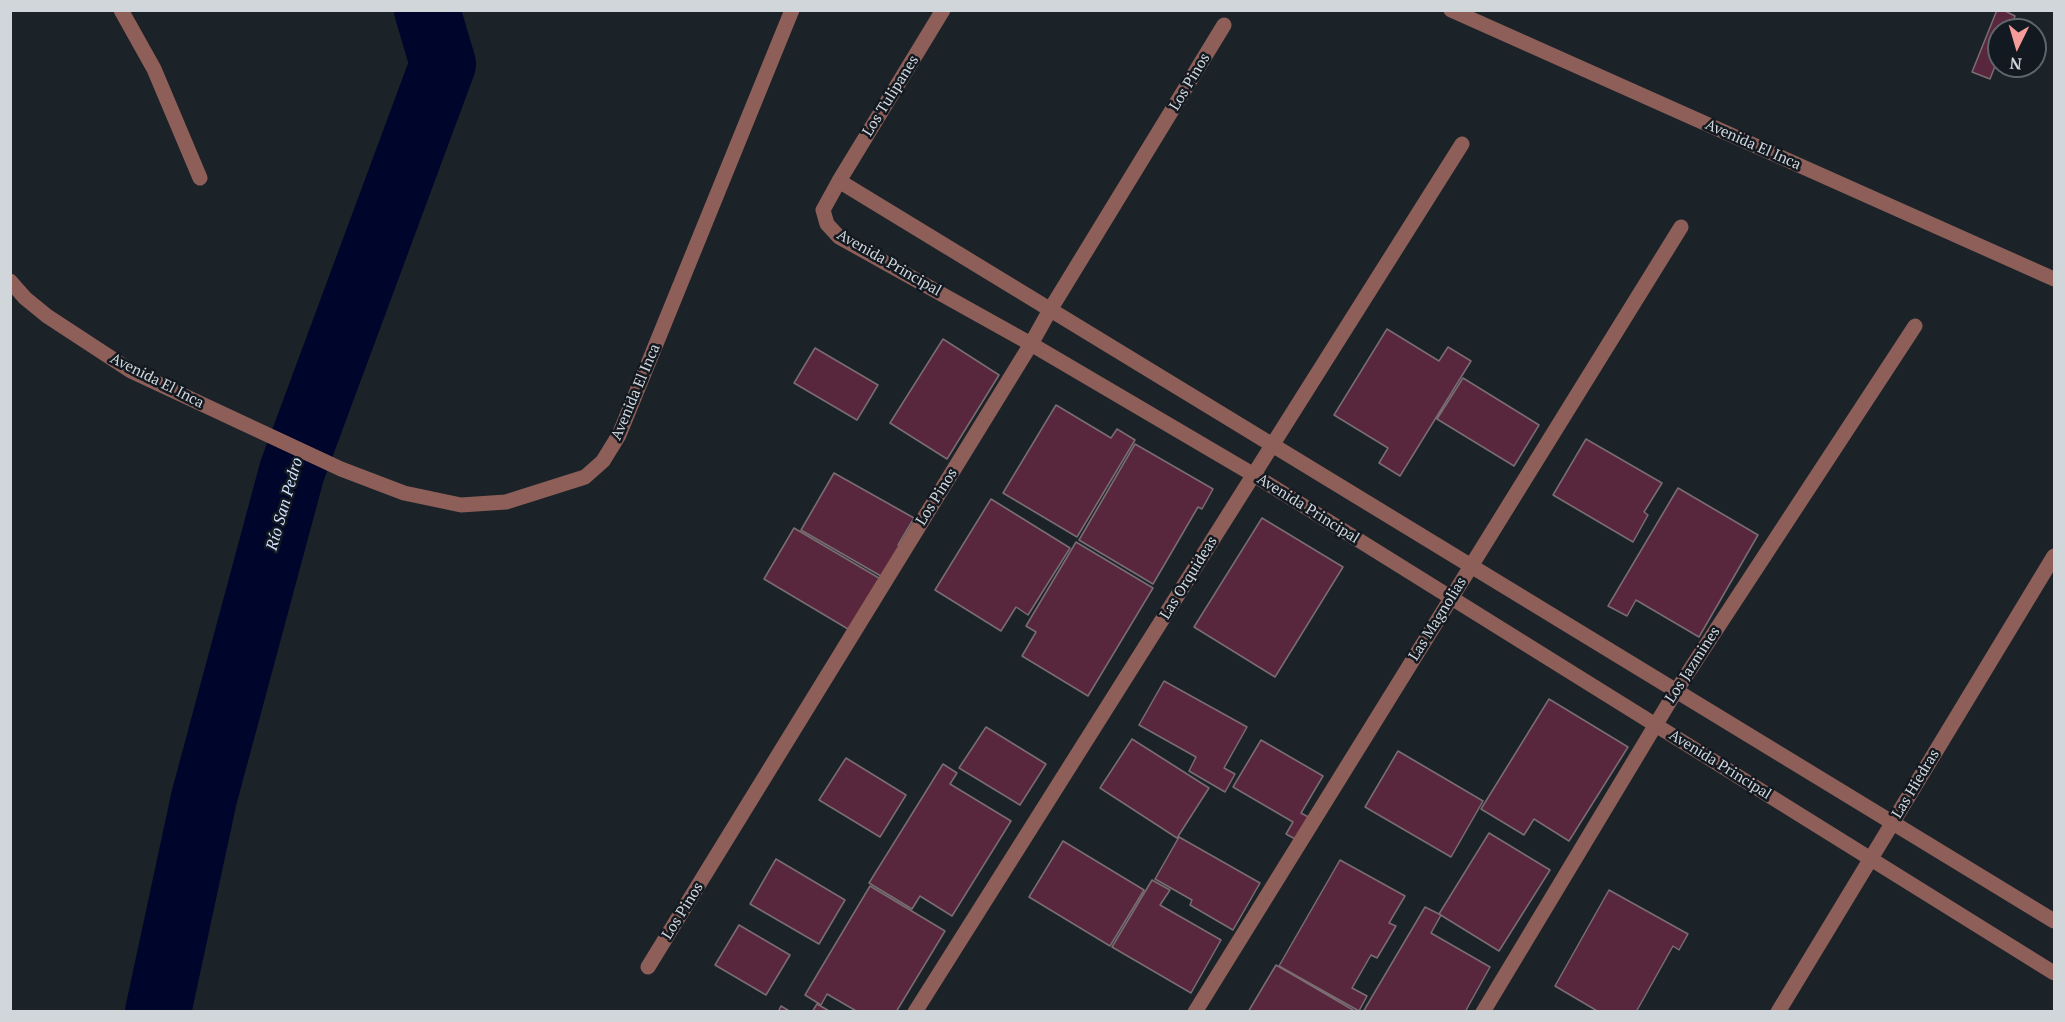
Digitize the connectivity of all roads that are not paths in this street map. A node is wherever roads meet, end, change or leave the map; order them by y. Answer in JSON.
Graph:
{"nodes":[{"id":1,"x":121,"y":10,"type":"edge"},
{"id":2,"x":792,"y":10,"type":"edge"},
{"id":3,"x":943,"y":10,"type":"edge"},
{"id":4,"x":1451,"y":10,"type":"edge"},
{"id":5,"x":1224,"y":25,"type":"dead end"},
{"id":6,"x":1462,"y":144,"type":"dead end"},
{"id":7,"x":200,"y":178,"type":"dead end"},
{"id":8,"x":839,"y":181,"type":"junction"},
{"id":9,"x":1681,"y":227,"type":"dead end"},
{"id":10,"x":2055,"y":279,"type":"edge"},
{"id":11,"x":10,"y":281,"type":"edge"},
{"id":12,"x":1050,"y":310,"type":"junction"},
{"id":13,"x":1915,"y":326,"type":"dead end"},
{"id":14,"x":1031,"y":344,"type":"junction"},
{"id":15,"x":1273,"y":445,"type":"junction"},
{"id":16,"x":1254,"y":475,"type":"junction"},
{"id":17,"x":2055,"y":556,"type":"edge"},
{"id":18,"x":1471,"y":566,"type":"junction"},
{"id":19,"x":1451,"y":598,"type":"junction"},
{"id":20,"x":1676,"y":691,"type":"junction"},
{"id":21,"x":1655,"y":725,"type":"junction"},
{"id":22,"x":1892,"y":823,"type":"junction"},
{"id":23,"x":1871,"y":859,"type":"junction"},
{"id":24,"x":2055,"y":921,"type":"edge"},
{"id":25,"x":648,"y":967,"type":"dead end"},
{"id":26,"x":2055,"y":973,"type":"edge"},
{"id":27,"x":915,"y":1011,"type":"edge"},
{"id":28,"x":1195,"y":1011,"type":"edge"},
{"id":29,"x":1483,"y":1011,"type":"edge"},
{"id":30,"x":1778,"y":1011,"type":"edge"}],
"edges":[{"from":1,"to":7,"type":"street"},
{"from":2,"to":11,"type":"street","name":"Avenida El Inca"},
{"from":3,"to":8,"type":"street","name":"Los Tulipanes"},
{"from":4,"to":10,"type":"street","name":"Avenida El Inca"},
{"from":5,"to":12,"type":"street","name":"Los Pinos"},
{"from":6,"to":15,"type":"street","name":"Las Orquideas"},
{"from":8,"to":12,"type":"street"},
{"from":8,"to":14,"type":"street","name":"Avenida Principal"},
{"from":9,"to":18,"type":"street","name":"Las Magnolias"},
{"from":12,"to":14,"type":"street","name":"Los Pinos"},
{"from":12,"to":15,"type":"street"},
{"from":13,"to":20,"type":"street","name":"Los Jazmines"},
{"from":14,"to":16,"type":"street","name":"Avenida Principal"},
{"from":14,"to":25,"type":"street","name":"Los Pinos"},
{"from":15,"to":16,"type":"street","name":"Las Orquideas"},
{"from":15,"to":18,"type":"street"},
{"from":16,"to":19,"type":"street","name":"Avenida Principal"},
{"from":16,"to":27,"type":"street","name":"Las Orquideas"},
{"from":17,"to":22,"type":"street","name":"Las Hiedras"},
{"from":18,"to":19,"type":"street","name":"Las Magnolias"},
{"from":18,"to":20,"type":"street"},
{"from":19,"to":21,"type":"street","name":"Avenida Principal"},
{"from":19,"to":28,"type":"street","name":"Las Magnolias"},
{"from":20,"to":21,"type":"street","name":"Los Jazmines"},
{"from":20,"to":22,"type":"street"},
{"from":21,"to":23,"type":"street","name":"Avenida Principal"},
{"from":21,"to":29,"type":"street","name":"Los Jazmines"},
{"from":22,"to":23,"type":"street","name":"Las Hiedras"},
{"from":22,"to":24,"type":"street"},
{"from":23,"to":26,"type":"street","name":"Avenida Principal"},
{"from":23,"to":30,"type":"street","name":"Las Hiedras"}]}
